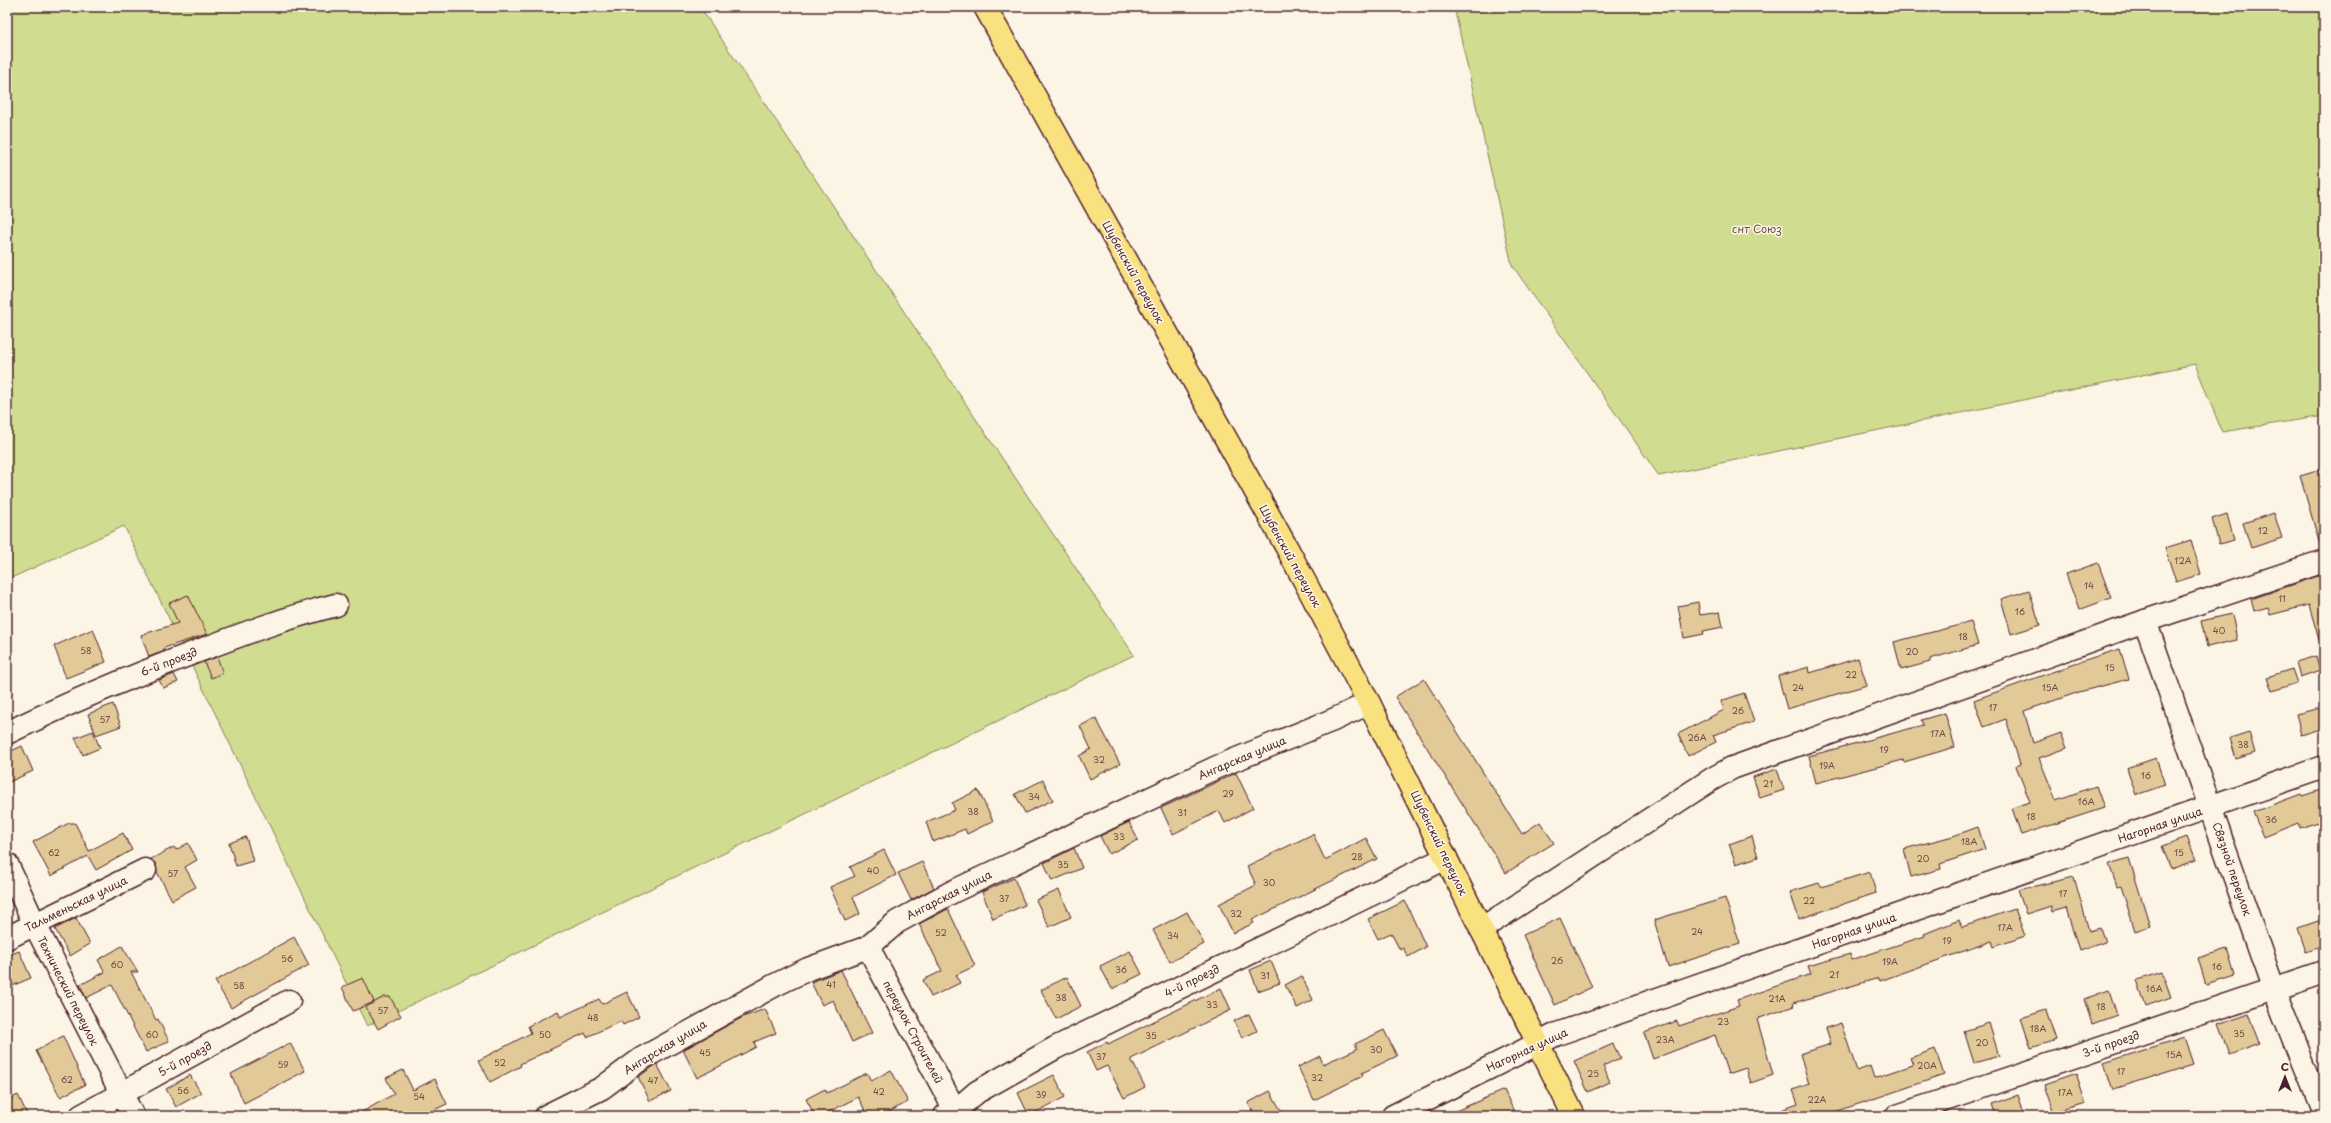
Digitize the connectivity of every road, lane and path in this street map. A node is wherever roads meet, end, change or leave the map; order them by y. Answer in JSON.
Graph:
{"nodes":[{"id":1,"x":985,"y":7,"type":"edge"},
{"id":2,"x":2324,"y":561,"type":"edge"},
{"id":3,"x":336,"y":605,"type":"dead end"},
{"id":4,"x":2145,"y":621,"type":"junction"},
{"id":5,"x":1369,"y":703,"type":"junction"},
{"id":6,"x":7,"y":733,"type":"edge"},
{"id":7,"x":2324,"y":767,"type":"edge"},
{"id":8,"x":2211,"y":807,"type":"junction"},
{"id":9,"x":1446,"y":858,"type":"junction"},
{"id":10,"x":7,"y":864,"type":"edge"},
{"id":11,"x":145,"y":870,"type":"dead end"},
{"id":12,"x":34,"y":923,"type":"junction"},
{"id":13,"x":1481,"y":929,"type":"junction"},
{"id":14,"x":7,"y":938,"type":"edge"},
{"id":15,"x":868,"y":947,"type":"junction"},
{"id":16,"x":2324,"y":972,"type":"edge"},
{"id":17,"x":2274,"y":990,"type":"junction"},
{"id":18,"x":288,"y":1001,"type":"dead end"},
{"id":19,"x":1537,"y":1043,"type":"junction"},
{"id":20,"x":121,"y":1094,"type":"junction"},
{"id":21,"x":953,"y":1114,"type":"edge"},
{"id":22,"x":81,"y":1116,"type":"edge"},
{"id":23,"x":133,"y":1116,"type":"edge"},
{"id":24,"x":546,"y":1116,"type":"edge"},
{"id":25,"x":1392,"y":1116,"type":"edge"},
{"id":26,"x":1574,"y":1116,"type":"edge"},
{"id":27,"x":1897,"y":1116,"type":"edge"},
{"id":28,"x":2324,"y":1116,"type":"edge"}],
"edges":[{"from":1,"to":5,"type":"main road","name":"Шубенский переулок"},
{"from":2,"to":4,"type":"street"},
{"from":3,"to":6,"type":"street","name":"6-й проезд"},
{"from":4,"to":8,"type":"street","name":"Связной переулок"},
{"from":4,"to":13,"type":"street"},
{"from":5,"to":9,"type":"main road","name":"Шубенский переулок"},
{"from":5,"to":15,"type":"street","name":"Ангарская улица"},
{"from":7,"to":8,"type":"street","name":"Нагорная улица"},
{"from":8,"to":17,"type":"street","name":"Связной переулок"},
{"from":8,"to":19,"type":"street","name":"Нагорная улица"},
{"from":9,"to":13,"type":"main road","name":"Шубенский переулок"},
{"from":9,"to":21,"type":"street","name":"4-й проезд"},
{"from":10,"to":12,"type":"street","name":"Технический переулок"},
{"from":11,"to":12,"type":"street","name":"Тальменьская улица"},
{"from":12,"to":14,"type":"street","name":"Тальменьская улица"},
{"from":12,"to":20,"type":"street","name":"Технический переулок"},
{"from":13,"to":19,"type":"main road","name":"Шубенский переулок"},
{"from":15,"to":21,"type":"street","name":"переулок Строителей"},
{"from":15,"to":24,"type":"street","name":"Ангарская улица"},
{"from":16,"to":17,"type":"street","name":"3-й проезд"},
{"from":17,"to":27,"type":"street","name":"3-й проезд"},
{"from":17,"to":28,"type":"street","name":"Связной переулок"},
{"from":18,"to":20,"type":"street","name":"5-й проезд"},
{"from":19,"to":25,"type":"street","name":"Нагорная улица"},
{"from":19,"to":26,"type":"main road","name":"Шубенский переулок"},
{"from":20,"to":22,"type":"street","name":"5-й проезд"},
{"from":20,"to":23,"type":"street","name":"Технический переулок"}]}
